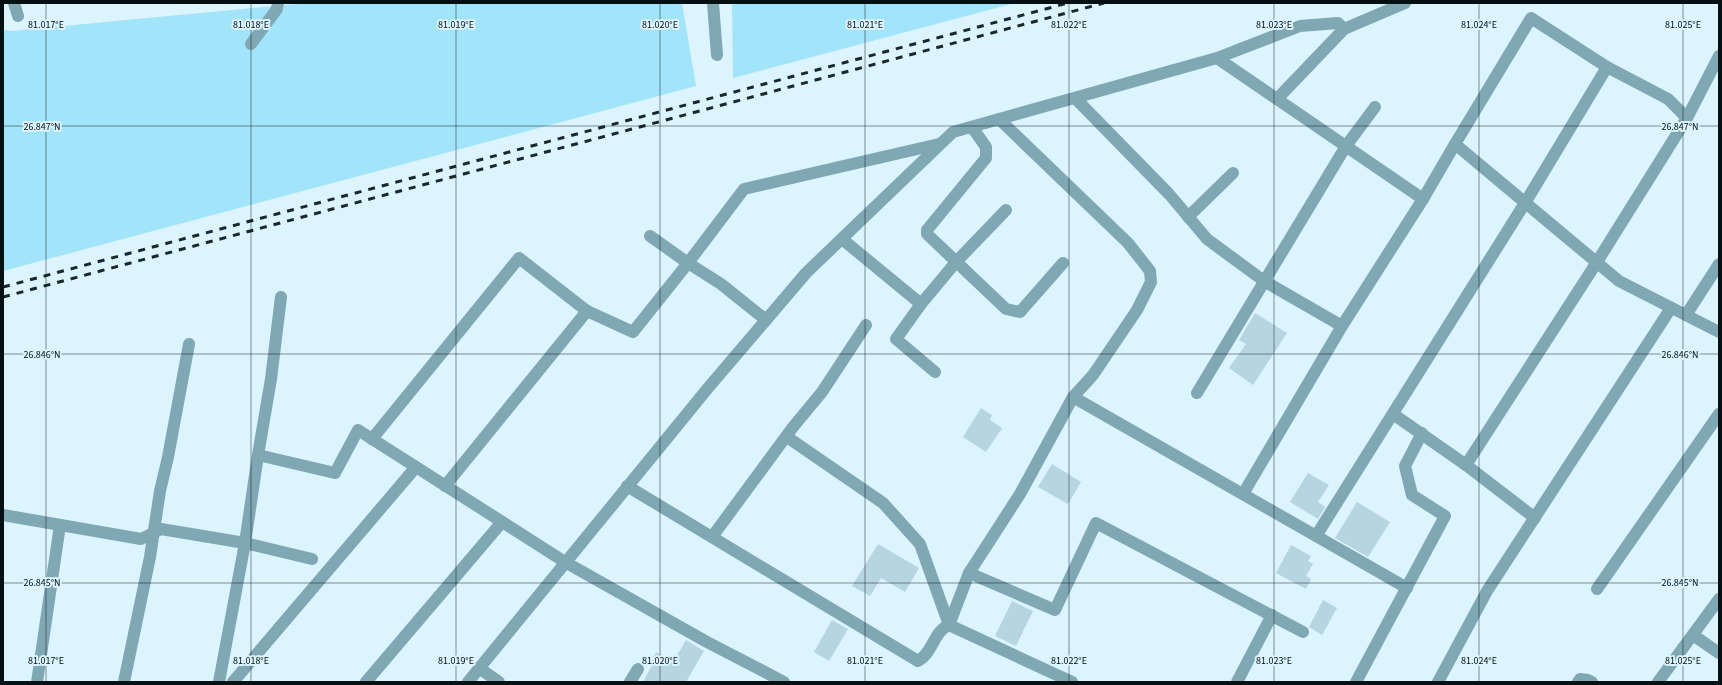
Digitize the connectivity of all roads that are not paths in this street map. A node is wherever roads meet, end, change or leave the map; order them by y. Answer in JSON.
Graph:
{"nodes":[{"id":1,"x":14,"y":3,"type":"edge"},
{"id":2,"x":278,"y":3,"type":"edge"},
{"id":3,"x":713,"y":3,"type":"edge"},
{"id":4,"x":1405,"y":3,"type":"edge"},
{"id":5,"x":18,"y":16,"type":"dead end"},
{"id":6,"x":1344,"y":29,"type":"junction"},
{"id":7,"x":251,"y":44,"type":"dead end"},
{"id":8,"x":717,"y":55,"type":"dead end"},
{"id":9,"x":1719,"y":56,"type":"edge"},
{"id":10,"x":1217,"y":58,"type":"junction"},
{"id":11,"x":1607,"y":67,"type":"junction"},
{"id":12,"x":1076,"y":98,"type":"junction"},
{"id":13,"x":1277,"y":99,"type":"junction"},
{"id":14,"x":1375,"y":107,"type":"dead end"},
{"id":15,"x":1687,"y":118,"type":"junction"},
{"id":16,"x":999,"y":119,"type":"junction"},
{"id":17,"x":972,"y":127,"type":"junction"},
{"id":18,"x":940,"y":144,"type":"junction"},
{"id":19,"x":1455,"y":144,"type":"junction"},
{"id":20,"x":1346,"y":146,"type":"junction"},
{"id":21,"x":1233,"y":173,"type":"dead end"},
{"id":22,"x":1423,"y":199,"type":"junction"},
{"id":23,"x":1525,"y":202,"type":"junction"},
{"id":24,"x":1006,"y":210,"type":"dead end"},
{"id":25,"x":1188,"y":217,"type":"junction"},
{"id":26,"x":650,"y":236,"type":"dead end"},
{"id":27,"x":842,"y":239,"type":"junction"},
{"id":28,"x":956,"y":262,"type":"junction"},
{"id":29,"x":1597,"y":262,"type":"junction"},
{"id":30,"x":688,"y":263,"type":"junction"},
{"id":31,"x":1063,"y":263,"type":"dead end"},
{"id":32,"x":1719,"y":264,"type":"edge"},
{"id":33,"x":1264,"y":280,"type":"junction"},
{"id":34,"x":281,"y":297,"type":"dead end"},
{"id":35,"x":921,"y":304,"type":"junction"},
{"id":36,"x":1671,"y":308,"type":"junction"},
{"id":37,"x":587,"y":311,"type":"junction"},
{"id":38,"x":1686,"y":315,"type":"junction"},
{"id":39,"x":766,"y":320,"type":"junction"},
{"id":40,"x":866,"y":325,"type":"dead end"},
{"id":41,"x":1342,"y":326,"type":"junction"},
{"id":42,"x":1719,"y":332,"type":"edge"},
{"id":43,"x":189,"y":344,"type":"dead end"},
{"id":44,"x":935,"y":372,"type":"dead end"},
{"id":45,"x":1197,"y":393,"type":"dead end"},
{"id":46,"x":1073,"y":397,"type":"junction"},
{"id":47,"x":1393,"y":414,"type":"junction"},
{"id":48,"x":1719,"y":414,"type":"edge"},
{"id":49,"x":1422,"y":433,"type":"junction"},
{"id":50,"x":787,"y":436,"type":"junction"},
{"id":51,"x":372,"y":439,"type":"junction"},
{"id":52,"x":258,"y":455,"type":"junction"},
{"id":53,"x":1466,"y":465,"type":"junction"},
{"id":54,"x":416,"y":467,"type":"junction"},
{"id":55,"x":445,"y":486,"type":"junction"},
{"id":56,"x":627,"y":486,"type":"junction"},
{"id":57,"x":1243,"y":494,"type":"junction"},
{"id":58,"x":3,"y":515,"type":"edge"},
{"id":59,"x":1535,"y":518,"type":"junction"},
{"id":60,"x":502,"y":522,"type":"junction"},
{"id":61,"x":60,"y":525,"type":"junction"},
{"id":62,"x":153,"y":533,"type":"junction"},
{"id":63,"x":1316,"y":536,"type":"junction"},
{"id":64,"x":712,"y":537,"type":"junction"},
{"id":65,"x":245,"y":543,"type":"junction"},
{"id":66,"x":312,"y":559,"type":"dead end"},
{"id":67,"x":565,"y":562,"type":"junction"},
{"id":68,"x":969,"y":573,"type":"junction"},
{"id":69,"x":1406,"y":588,"type":"junction"},
{"id":70,"x":1597,"y":589,"type":"dead end"},
{"id":71,"x":1719,"y":599,"type":"edge"},
{"id":72,"x":1272,"y":615,"type":"junction"},
{"id":73,"x":950,"y":625,"type":"junction"},
{"id":74,"x":1303,"y":632,"type":"dead end"},
{"id":75,"x":1693,"y":635,"type":"junction"},
{"id":76,"x":1719,"y":653,"type":"edge"},
{"id":77,"x":479,"y":668,"type":"junction"},
{"id":78,"x":638,"y":669,"type":"dead end"},
{"id":79,"x":37,"y":682,"type":"edge"},
{"id":80,"x":124,"y":682,"type":"edge"},
{"id":81,"x":219,"y":682,"type":"edge"},
{"id":82,"x":233,"y":682,"type":"edge"},
{"id":83,"x":366,"y":682,"type":"edge"},
{"id":84,"x":468,"y":682,"type":"edge"},
{"id":85,"x":499,"y":682,"type":"edge"},
{"id":86,"x":630,"y":682,"type":"edge"},
{"id":87,"x":784,"y":682,"type":"edge"},
{"id":88,"x":1072,"y":682,"type":"edge"},
{"id":89,"x":1237,"y":682,"type":"edge"},
{"id":90,"x":1356,"y":682,"type":"edge"},
{"id":91,"x":1438,"y":682,"type":"edge"},
{"id":92,"x":1578,"y":682,"type":"edge"},
{"id":93,"x":1592,"y":682,"type":"edge"},
{"id":94,"x":1658,"y":682,"type":"edge"}],
"edges":[{"from":1,"to":5,"type":"street"},
{"from":2,"to":7,"type":"street"},
{"from":3,"to":8,"type":"street"},
{"from":4,"to":6,"type":"street"},
{"from":6,"to":10,"type":"street"},
{"from":6,"to":13,"type":"street"},
{"from":9,"to":15,"type":"street"},
{"from":10,"to":12,"type":"street"},
{"from":10,"to":13,"type":"street"},
{"from":11,"to":15,"type":"street"},
{"from":11,"to":19,"type":"street"},
{"from":11,"to":23,"type":"street"},
{"from":12,"to":16,"type":"street"},
{"from":12,"to":25,"type":"street"},
{"from":13,"to":20,"type":"street"},
{"from":14,"to":20,"type":"street"},
{"from":15,"to":29,"type":"street"},
{"from":16,"to":17,"type":"street"},
{"from":16,"to":46,"type":"street"},
{"from":17,"to":18,"type":"street"},
{"from":17,"to":28,"type":"street"},
{"from":18,"to":27,"type":"street"},
{"from":18,"to":30,"type":"street"},
{"from":19,"to":22,"type":"street"},
{"from":19,"to":23,"type":"street"},
{"from":20,"to":22,"type":"street"},
{"from":20,"to":33,"type":"street"},
{"from":21,"to":25,"type":"street"},
{"from":22,"to":41,"type":"street"},
{"from":23,"to":29,"type":"street"},
{"from":23,"to":47,"type":"street"},
{"from":24,"to":28,"type":"street"},
{"from":25,"to":33,"type":"street"},
{"from":26,"to":30,"type":"street"},
{"from":27,"to":35,"type":"street"},
{"from":27,"to":39,"type":"street"},
{"from":28,"to":31,"type":"street"},
{"from":28,"to":35,"type":"street"},
{"from":29,"to":36,"type":"street"},
{"from":29,"to":53,"type":"street"},
{"from":30,"to":37,"type":"street"},
{"from":30,"to":39,"type":"street"},
{"from":32,"to":38,"type":"street"},
{"from":33,"to":41,"type":"street"},
{"from":33,"to":45,"type":"street"},
{"from":34,"to":52,"type":"street"},
{"from":35,"to":44,"type":"street"},
{"from":36,"to":38,"type":"street"},
{"from":36,"to":59,"type":"street"},
{"from":37,"to":51,"type":"street"},
{"from":37,"to":55,"type":"street"},
{"from":38,"to":42,"type":"street"},
{"from":39,"to":56,"type":"street"},
{"from":40,"to":50,"type":"street"},
{"from":41,"to":57,"type":"street"},
{"from":43,"to":62,"type":"street"},
{"from":46,"to":57,"type":"street"},
{"from":46,"to":68,"type":"street"},
{"from":47,"to":49,"type":"street"},
{"from":47,"to":63,"type":"street"},
{"from":48,"to":70,"type":"street"},
{"from":49,"to":53,"type":"street"},
{"from":49,"to":69,"type":"street"},
{"from":50,"to":64,"type":"street"},
{"from":50,"to":73,"type":"street"},
{"from":51,"to":52,"type":"street"},
{"from":51,"to":54,"type":"street"},
{"from":52,"to":65,"type":"street"},
{"from":53,"to":59,"type":"street"},
{"from":54,"to":55,"type":"street"},
{"from":54,"to":82,"type":"street"},
{"from":55,"to":60,"type":"street"},
{"from":56,"to":64,"type":"street"},
{"from":56,"to":67,"type":"street"},
{"from":57,"to":63,"type":"street"},
{"from":58,"to":61,"type":"street"},
{"from":59,"to":91,"type":"street"},
{"from":60,"to":67,"type":"street"},
{"from":60,"to":83,"type":"street"},
{"from":61,"to":62,"type":"street"},
{"from":61,"to":79,"type":"street"},
{"from":62,"to":65,"type":"street"},
{"from":62,"to":80,"type":"street"},
{"from":63,"to":69,"type":"street"},
{"from":64,"to":73,"type":"street"},
{"from":65,"to":66,"type":"street"},
{"from":65,"to":81,"type":"street"},
{"from":67,"to":77,"type":"street"},
{"from":67,"to":87,"type":"street"},
{"from":68,"to":72,"type":"street"},
{"from":68,"to":73,"type":"street"},
{"from":69,"to":90,"type":"street"},
{"from":71,"to":75,"type":"street"},
{"from":72,"to":74,"type":"street"},
{"from":72,"to":89,"type":"street"},
{"from":73,"to":88,"type":"street"},
{"from":75,"to":76,"type":"street"},
{"from":75,"to":94,"type":"street"},
{"from":77,"to":84,"type":"street"},
{"from":77,"to":85,"type":"street"},
{"from":78,"to":86,"type":"street"},
{"from":92,"to":93,"type":"street"}]}
